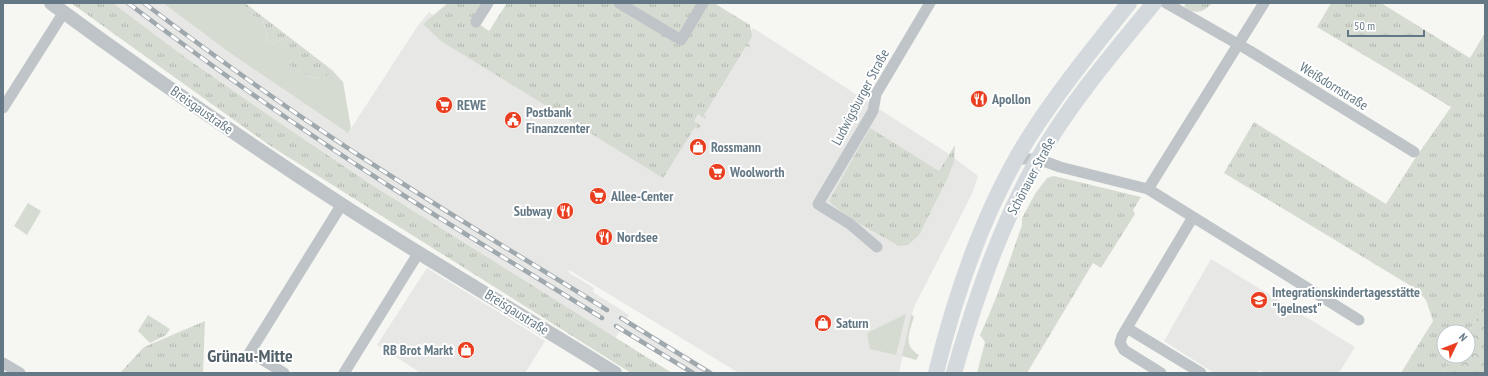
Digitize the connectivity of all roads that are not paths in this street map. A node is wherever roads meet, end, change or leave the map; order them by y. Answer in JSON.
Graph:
{"nodes":[{"id":1,"x":51,"y":3,"type":"edge"},
{"id":2,"x":488,"y":3,"type":"edge"},
{"id":3,"x":619,"y":3,"type":"edge"},
{"id":4,"x":703,"y":3,"type":"edge"},
{"id":5,"x":930,"y":3,"type":"edge"},
{"id":6,"x":1129,"y":3,"type":"edge"},
{"id":7,"x":1154,"y":3,"type":"edge"},
{"id":8,"x":1166,"y":3,"type":"edge"},
{"id":9,"x":1264,"y":3,"type":"edge"},
{"id":10,"x":64,"y":12,"type":"junction"},
{"id":11,"x":476,"y":22,"type":"dead end"},
{"id":12,"x":1238,"y":44,"type":"junction"},
{"id":13,"x":3,"y":108,"type":"edge"},
{"id":14,"x":1020,"y":152,"type":"junction"},
{"id":15,"x":1414,"y":152,"type":"dead end"},
{"id":16,"x":1038,"y":159,"type":"junction"},
{"id":17,"x":1148,"y":189,"type":"junction"},
{"id":18,"x":342,"y":204,"type":"junction"},
{"id":19,"x":1193,"y":217,"type":"junction"},
{"id":20,"x":877,"y":247,"type":"dead end"},
{"id":21,"x":419,"y":252,"type":"junction"},
{"id":22,"x":1359,"y":320,"type":"dead end"},
{"id":23,"x":1127,"y":328,"type":"junction"},
{"id":24,"x":3,"y":363,"type":"edge"},
{"id":25,"x":20,"y":373,"type":"edge"},
{"id":26,"x":284,"y":373,"type":"edge"},
{"id":27,"x":344,"y":373,"type":"edge"},
{"id":28,"x":615,"y":373,"type":"edge"},
{"id":29,"x":936,"y":373,"type":"edge"},
{"id":30,"x":954,"y":373,"type":"edge"},
{"id":31,"x":1161,"y":373,"type":"edge"},
{"id":32,"x":1201,"y":373,"type":"edge"}],
"edges":[{"from":1,"to":10,"type":"street","name":"Breisgaustraße"},
{"from":2,"to":11,"type":"street"},
{"from":3,"to":4,"type":"street"},
{"from":5,"to":20,"type":"street","name":"Ludwigsburger Straße"},
{"from":6,"to":14,"type":"main road","name":"Schönauer Straße"},
{"from":7,"to":16,"type":"main road","name":"Schönauer Straße"},
{"from":8,"to":12,"type":"street","name":"Weißdornstraße"},
{"from":9,"to":12,"type":"street"},
{"from":10,"to":13,"type":"street"},
{"from":10,"to":18,"type":"street","name":"Breisgaustraße"},
{"from":12,"to":15,"type":"street","name":"Weißdornstraße"},
{"from":12,"to":17,"type":"street"},
{"from":14,"to":16,"type":"street"},
{"from":14,"to":29,"type":"main road","name":"Schönauer Straße"},
{"from":16,"to":17,"type":"street"},
{"from":16,"to":30,"type":"main road","name":"Schönauer Straße"},
{"from":17,"to":19,"type":"street"},
{"from":18,"to":21,"type":"street","name":"Breisgaustraße"},
{"from":18,"to":26,"type":"street"},
{"from":19,"to":22,"type":"street"},
{"from":19,"to":23,"type":"street"},
{"from":21,"to":27,"type":"street"},
{"from":21,"to":28,"type":"street","name":"Breisgaustraße"},
{"from":23,"to":31,"type":"street"},
{"from":23,"to":32,"type":"street"},
{"from":24,"to":25,"type":"street"}]}
